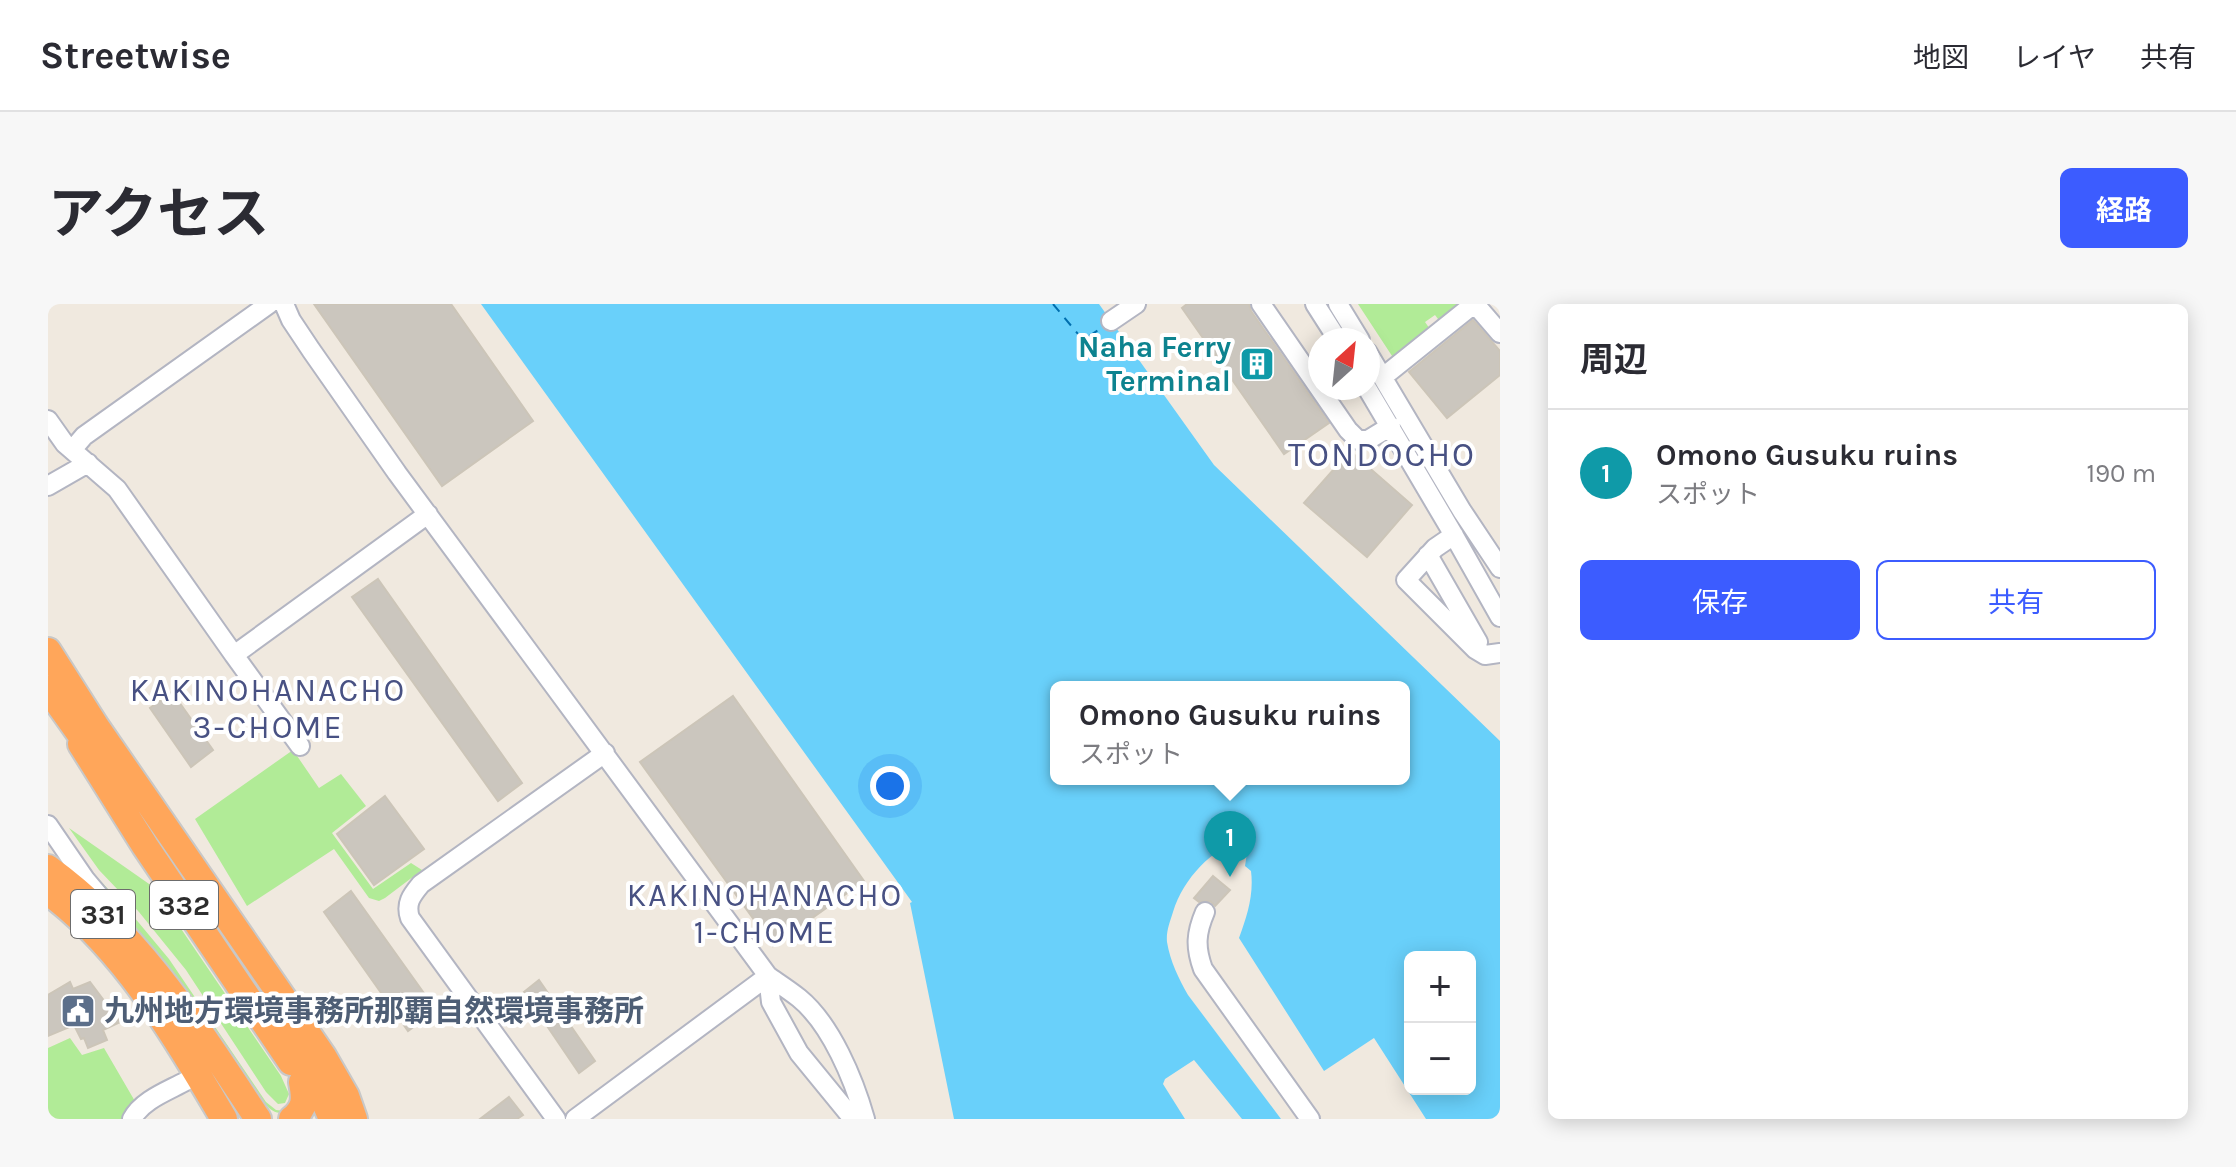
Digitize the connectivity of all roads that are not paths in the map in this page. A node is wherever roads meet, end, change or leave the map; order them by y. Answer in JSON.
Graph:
{"nodes":[{"id":1,"x":269,"y":304,"type":"edge"},
{"id":2,"x":284,"y":304,"type":"edge"},
{"id":3,"x":1136,"y":304,"type":"edge"},
{"id":4,"x":1261,"y":304,"type":"edge"},
{"id":5,"x":1315,"y":304,"type":"edge"},
{"id":6,"x":1338,"y":304,"type":"edge"},
{"id":7,"x":1475,"y":304,"type":"edge"},
{"id":8,"x":1111,"y":321,"type":"dead end"},
{"id":9,"x":1330,"y":328,"type":"edge"},
{"id":10,"x":1353,"y":328,"type":"edge"},
{"id":11,"x":1500,"y":333,"type":"edge"},
{"id":12,"x":1380,"y":379,"type":"edge"},
{"id":13,"x":1380,"y":390,"type":"edge"},
{"id":14,"x":1380,"y":396,"type":"edge"},
{"id":15,"x":48,"y":420,"type":"edge"},
{"id":16,"x":1391,"y":426,"type":"junction"},
{"id":17,"x":72,"y":450,"type":"junction"},
{"id":18,"x":88,"y":463,"type":"junction"},
{"id":19,"x":48,"y":486,"type":"edge"},
{"id":20,"x":428,"y":514,"type":"junction"},
{"id":21,"x":1454,"y":535,"type":"junction"},
{"id":22,"x":1428,"y":555,"type":"junction"},
{"id":23,"x":1500,"y":568,"type":"edge"},
{"id":24,"x":1500,"y":617,"type":"edge"},
{"id":25,"x":48,"y":651,"type":"edge"},
{"id":26,"x":1492,"y":654,"type":"edge"},
{"id":27,"x":234,"y":655,"type":"junction"},
{"id":28,"x":48,"y":690,"type":"edge"},
{"id":29,"x":300,"y":746,"type":"dead end"},
{"id":30,"x":605,"y":753,"type":"junction"},
{"id":31,"x":48,"y":825,"type":"edge"},
{"id":32,"x":48,"y":868,"type":"edge"},
{"id":33,"x":48,"y":892,"type":"edge"},
{"id":34,"x":48,"y":910,"type":"edge"},
{"id":35,"x":1205,"y":912,"type":"dead end"},
{"id":36,"x":151,"y":966,"type":"junction"},
{"id":37,"x":768,"y":976,"type":"junction"},
{"id":38,"x":215,"y":1054,"type":"junction"},
{"id":39,"x":323,"y":1056,"type":"junction"},
{"id":40,"x":186,"y":1081,"type":"junction"},
{"id":41,"x":302,"y":1082,"type":"junction"},
{"id":42,"x":132,"y":1119,"type":"edge"},
{"id":43,"x":209,"y":1119,"type":"edge"},
{"id":44,"x":224,"y":1119,"type":"edge"},
{"id":45,"x":258,"y":1119,"type":"edge"},
{"id":46,"x":275,"y":1119,"type":"edge"},
{"id":47,"x":292,"y":1119,"type":"edge"},
{"id":48,"x":319,"y":1119,"type":"edge"},
{"id":49,"x":332,"y":1119,"type":"edge"},
{"id":50,"x":346,"y":1119,"type":"edge"},
{"id":51,"x":354,"y":1119,"type":"edge"},
{"id":52,"x":556,"y":1119,"type":"edge"},
{"id":53,"x":575,"y":1119,"type":"edge"},
{"id":54,"x":853,"y":1119,"type":"edge"},
{"id":55,"x":865,"y":1119,"type":"edge"},
{"id":56,"x":1310,"y":1119,"type":"edge"}],
"edges":[{"from":1,"to":17,"type":"street"},
{"from":2,"to":20,"type":"street"},
{"from":3,"to":8,"type":"street"},
{"from":4,"to":16,"type":"street"},
{"from":5,"to":9,"type":"street"},
{"from":6,"to":10,"type":"street"},
{"from":7,"to":11,"type":"street"},
{"from":7,"to":12,"type":"street"},
{"from":13,"to":23,"type":"street"},
{"from":14,"to":16,"type":"street"},
{"from":15,"to":17,"type":"street"},
{"from":16,"to":21,"type":"street"},
{"from":17,"to":18,"type":"street"},
{"from":18,"to":19,"type":"street"},
{"from":18,"to":27,"type":"street"},
{"from":20,"to":27,"type":"street"},
{"from":20,"to":30,"type":"street"},
{"from":21,"to":22,"type":"street"},
{"from":21,"to":24,"type":"street"},
{"from":22,"to":26,"type":"street"},
{"from":22,"to":26,"type":"street"},
{"from":25,"to":39,"type":"highway","number":"332"},
{"from":27,"to":29,"type":"street"},
{"from":28,"to":41,"type":"highway","number":"332"},
{"from":28,"to":49,"type":"highway","number":"332"},
{"from":30,"to":37,"type":"street"},
{"from":30,"to":52,"type":"street"},
{"from":31,"to":36,"type":"street"},
{"from":32,"to":36,"type":"highway","number":"331"},
{"from":33,"to":44,"type":"highway","number":"331"},
{"from":34,"to":40,"type":"highway","number":"331"},
{"from":35,"to":56,"type":"street"},
{"from":36,"to":38,"type":"highway","number":"331"},
{"from":37,"to":53,"type":"street"},
{"from":37,"to":54,"type":"street"},
{"from":37,"to":55,"type":"street"},
{"from":38,"to":45,"type":"highway","number":"331"},
{"from":38,"to":46,"type":"highway"},
{"from":39,"to":50,"type":"highway"},
{"from":39,"to":51,"type":"highway","number":"332"},
{"from":40,"to":42,"type":"street"},
{"from":40,"to":43,"type":"highway","number":"331"},
{"from":41,"to":47,"type":"highway"},
{"from":41,"to":48,"type":"highway","number":"332"}]}
